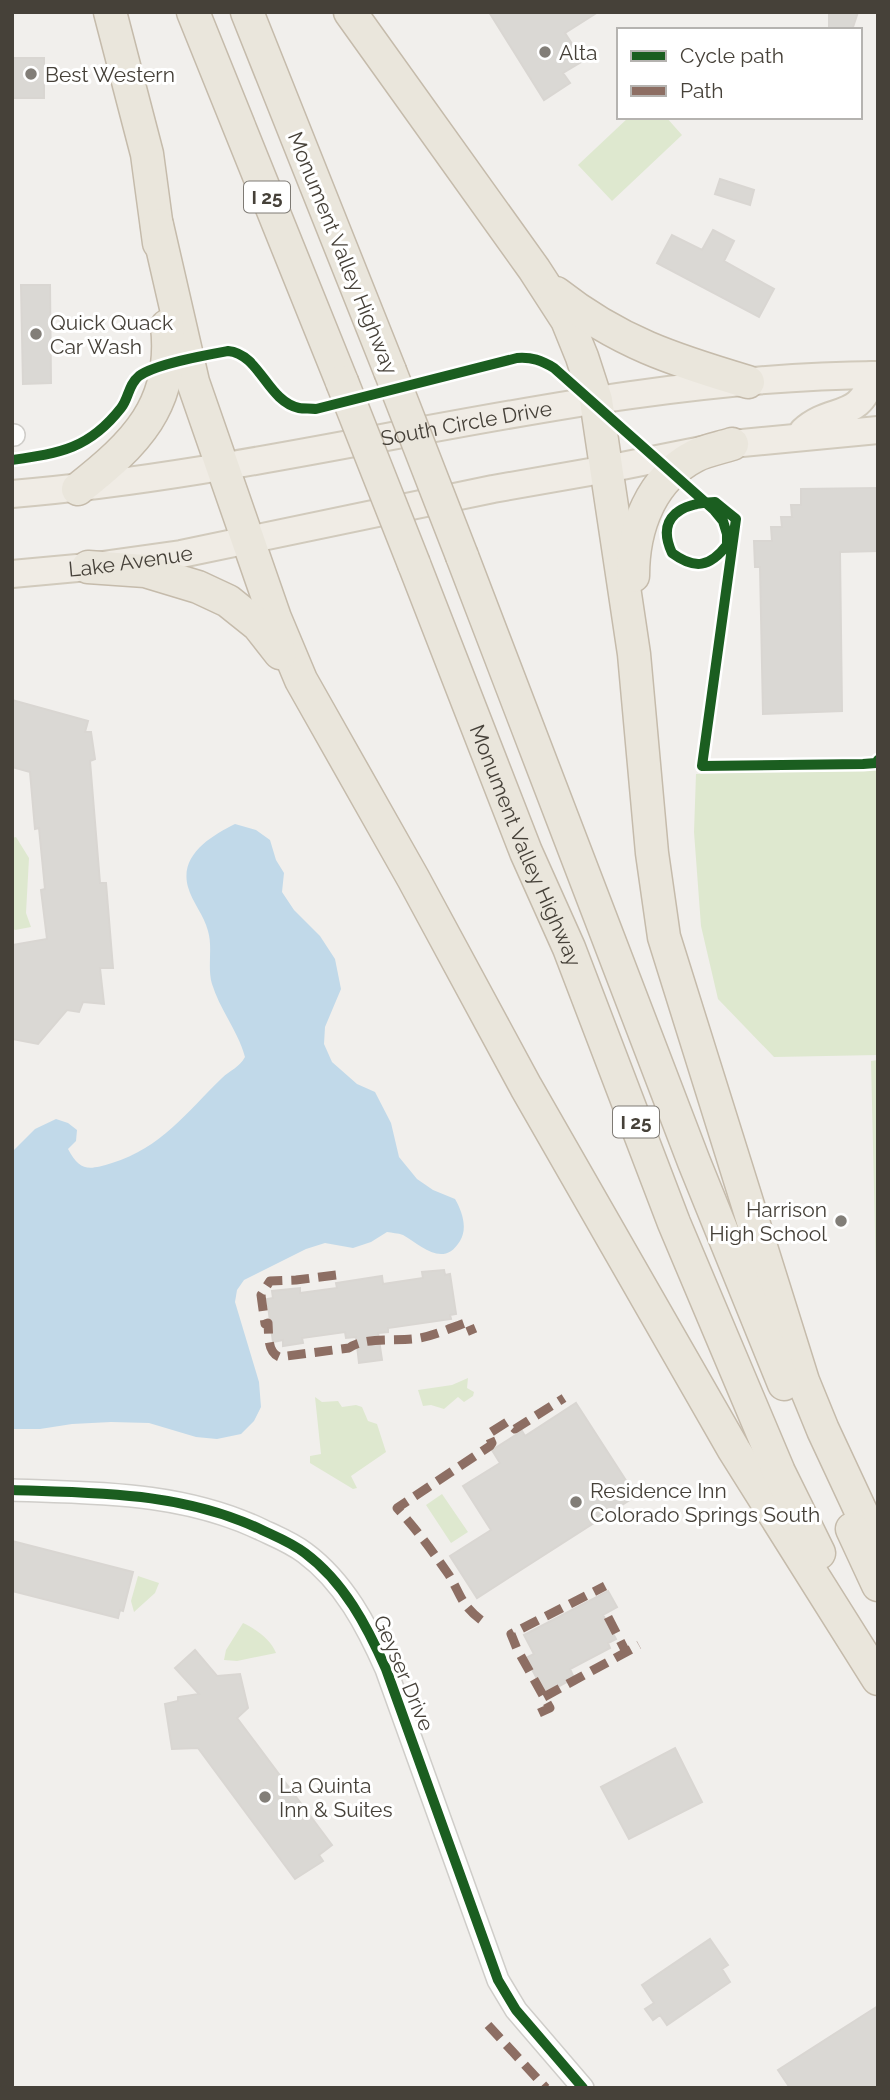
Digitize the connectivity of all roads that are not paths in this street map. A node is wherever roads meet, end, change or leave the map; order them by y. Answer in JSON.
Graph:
{"nodes":[{"id":1,"x":110,"y":12,"type":"edge"},
{"id":2,"x":193,"y":12,"type":"edge"},
{"id":3,"x":247,"y":12,"type":"edge"},
{"id":4,"x":350,"y":12,"type":"edge"},
{"id":5,"x":157,"y":225,"type":"junction"},
{"id":6,"x":544,"y":284,"type":"junction"},
{"id":7,"x":875,"y":375,"type":"edge"},
{"id":8,"x":748,"y":382,"type":"junction"},
{"id":9,"x":596,"y":400,"type":"junction"},
{"id":10,"x":878,"y":430,"type":"edge"},
{"id":11,"x":797,"y":437,"type":"junction"},
{"id":12,"x":732,"y":444,"type":"junction"},
{"id":13,"x":223,"y":467,"type":"junction"},
{"id":14,"x":607,"y":470,"type":"junction"},
{"id":15,"x":78,"y":489,"type":"junction"},
{"id":16,"x":12,"y":494,"type":"edge"},
{"id":17,"x":249,"y":540,"type":"junction"},
{"id":18,"x":88,"y":567,"type":"junction"},
{"id":19,"x":12,"y":574,"type":"edge"},
{"id":20,"x":634,"y":654,"type":"junction"},
{"id":21,"x":301,"y":680,"type":"junction"},
{"id":22,"x":12,"y":1490,"type":"edge"},
{"id":23,"x":878,"y":1548,"type":"edge"},
{"id":24,"x":878,"y":1585,"type":"edge"},
{"id":25,"x":878,"y":1671,"type":"edge"},
{"id":26,"x":878,"y":1679,"type":"edge"},
{"id":27,"x":583,"y":2088,"type":"edge"}],
"edges":[{"from":1,"to":5,"type":"highway"},
{"from":2,"to":25,"type":"highway","name":"Monument Valley Highway","number":"I 25","bridge":true},
{"from":3,"to":24,"type":"highway","name":"Monument Valley Highway","number":"I 25","bridge":true},
{"from":4,"to":6,"type":"highway"},
{"from":5,"to":13,"type":"highway"},
{"from":5,"to":15,"type":"highway"},
{"from":6,"to":8,"type":"highway"},
{"from":6,"to":9,"type":"highway"},
{"from":7,"to":8,"type":"main road","name":"South Circle Drive"},
{"from":7,"to":11,"type":"main road"},
{"from":8,"to":9,"type":"main road","name":"South Circle Drive"},
{"from":9,"to":13,"type":"main road","name":"South Circle Drive"},
{"from":9,"to":14,"type":"highway"},
{"from":10,"to":11,"type":"main road"},
{"from":11,"to":12,"type":"main road"},
{"from":12,"to":14,"type":"main road"},
{"from":12,"to":20,"type":"highway"},
{"from":13,"to":15,"type":"main road"},
{"from":13,"to":17,"type":"highway"},
{"from":14,"to":17,"type":"main road"},
{"from":14,"to":20,"type":"highway"},
{"from":15,"to":16,"type":"main road"},
{"from":17,"to":18,"type":"main road","name":"Lake Avenue"},
{"from":17,"to":21,"type":"highway"},
{"from":18,"to":19,"type":"main road","name":"Lake Avenue"},
{"from":18,"to":21,"type":"highway"},
{"from":20,"to":23,"type":"highway"},
{"from":21,"to":26,"type":"highway"},
{"from":22,"to":27,"type":"street","name":"Geyser Drive"}]}
